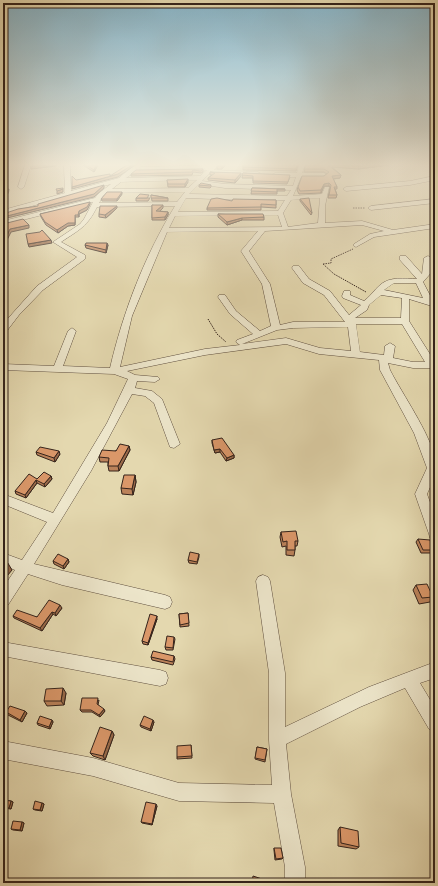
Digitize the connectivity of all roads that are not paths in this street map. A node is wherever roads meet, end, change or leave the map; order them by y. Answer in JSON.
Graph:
{"nodes":[{"id":1,"x":20,"y":206,"type":"edge"},
{"id":2,"x":73,"y":206,"type":"edge"},
{"id":3,"x":93,"y":206,"type":"edge"},
{"id":4,"x":178,"y":206,"type":"edge"},
{"id":5,"x":284,"y":206,"type":"edge"},
{"id":6,"x":321,"y":206,"type":"edge"},
{"id":7,"x":384,"y":206,"type":"edge"},
{"id":8,"x":3,"y":207,"type":"edge"},
{"id":9,"x":14,"y":208,"type":"junction"},
{"id":10,"x":371,"y":208,"type":"road end"},
{"id":11,"x":3,"y":212,"type":"edge"},
{"id":12,"x":280,"y":213,"type":"junction"},
{"id":13,"x":173,"y":214,"type":"junction"},
{"id":14,"x":3,"y":223,"type":"edge"},
{"id":15,"x":322,"y":225,"type":"junction"},
{"id":16,"x":435,"y":226,"type":"edge"},
{"id":17,"x":262,"y":229,"type":"junction"},
{"id":18,"x":286,"y":229,"type":"junction"},
{"id":19,"x":165,"y":230,"type":"junction"},
{"id":20,"x":390,"y":231,"type":"junction"},
{"id":21,"x":356,"y":245,"type":"road end"},
{"id":22,"x":403,"y":258,"type":"dead end"},
{"id":23,"x":428,"y":258,"type":"dead end"},
{"id":24,"x":296,"y":268,"type":"dead end"},
{"id":25,"x":420,"y":280,"type":"junction"},
{"id":26,"x":347,"y":293,"type":"dead end"},
{"id":27,"x":378,"y":294,"type":"junction"},
{"id":28,"x":406,"y":296,"type":"junction"},
{"id":29,"x":222,"y":297,"type":"dead end"},
{"id":30,"x":426,"y":302,"type":"junction"},
{"id":31,"x":366,"y":304,"type":"junction"},
{"id":32,"x":435,"y":305,"type":"edge"},
{"id":33,"x":350,"y":321,"type":"junction"},
{"id":34,"x":405,"y":322,"type":"junction"},
{"id":35,"x":273,"y":329,"type":"junction"},
{"id":36,"x":3,"y":330,"type":"edge"},
{"id":37,"x":72,"y":331,"type":"dead end"},
{"id":38,"x":258,"y":334,"type":"junction"},
{"id":39,"x":286,"y":341,"type":"junction"},
{"id":40,"x":390,"y":346,"type":"dead end"},
{"id":41,"x":225,"y":349,"type":"junction"},
{"id":42,"x":356,"y":354,"type":"junction"},
{"id":43,"x":385,"y":358,"type":"junction"},
{"id":44,"x":434,"y":366,"type":"edge"},
{"id":45,"x":3,"y":367,"type":"edge"},
{"id":46,"x":57,"y":368,"type":"junction"},
{"id":47,"x":114,"y":372,"type":"junction"},
{"id":48,"x":155,"y":379,"type":"dead end"},
{"id":49,"x":131,"y":384,"type":"junction"},
{"id":50,"x":174,"y":444,"type":"dead end"},
{"id":51,"x":3,"y":499,"type":"edge"},
{"id":52,"x":56,"y":520,"type":"junction"},
{"id":53,"x":435,"y":534,"type":"edge"},
{"id":54,"x":3,"y":559,"type":"edge"},
{"id":55,"x":25,"y":568,"type":"junction"},
{"id":56,"x":263,"y":581,"type":"dead end"},
{"id":57,"x":3,"y":600,"type":"edge"},
{"id":58,"x":165,"y":602,"type":"dead end"},
{"id":59,"x":3,"y":649,"type":"edge"},
{"id":60,"x":435,"y":670,"type":"edge"},
{"id":61,"x":160,"y":678,"type":"dead end"},
{"id":62,"x":408,"y":679,"type":"junction"},
{"id":63,"x":435,"y":723,"type":"edge"},
{"id":64,"x":277,"y":740,"type":"junction"},
{"id":65,"x":3,"y":750,"type":"edge"},
{"id":66,"x":282,"y":794,"type":"junction"},
{"id":67,"x":295,"y":883,"type":"edge"}],
"edges":[{"from":1,"to":9,"type":"street"},
{"from":2,"to":14,"type":"street"},
{"from":3,"to":36,"type":"street"},
{"from":4,"to":13,"type":"street"},
{"from":5,"to":12,"type":"street"},
{"from":6,"to":15,"type":"street"},
{"from":7,"to":10,"type":"street"},
{"from":8,"to":9,"type":"street"},
{"from":9,"to":11,"type":"street"},
{"from":12,"to":13,"type":"street"},
{"from":12,"to":18,"type":"street"},
{"from":13,"to":19,"type":"street"},
{"from":15,"to":18,"type":"street"},
{"from":15,"to":20,"type":"street"},
{"from":16,"to":20,"type":"street"},
{"from":17,"to":18,"type":"street"},
{"from":17,"to":19,"type":"street"},
{"from":17,"to":35,"type":"street"},
{"from":19,"to":47,"type":"street"},
{"from":20,"to":21,"type":"street"},
{"from":22,"to":25,"type":"street"},
{"from":23,"to":25,"type":"street"},
{"from":24,"to":33,"type":"street"},
{"from":25,"to":27,"type":"street"},
{"from":25,"to":30,"type":"street"},
{"from":26,"to":31,"type":"street"},
{"from":27,"to":28,"type":"street"},
{"from":27,"to":31,"type":"street"},
{"from":28,"to":30,"type":"street"},
{"from":28,"to":34,"type":"street"},
{"from":29,"to":38,"type":"street"},
{"from":30,"to":32,"type":"street"},
{"from":31,"to":33,"type":"street"},
{"from":33,"to":34,"type":"street"},
{"from":33,"to":35,"type":"street"},
{"from":33,"to":42,"type":"street"},
{"from":34,"to":44,"type":"street"},
{"from":35,"to":38,"type":"street"},
{"from":35,"to":39,"type":"street"},
{"from":37,"to":46,"type":"street"},
{"from":38,"to":41,"type":"street"},
{"from":39,"to":41,"type":"street"},
{"from":39,"to":42,"type":"street"},
{"from":40,"to":43,"type":"street"},
{"from":41,"to":47,"type":"street"},
{"from":42,"to":43,"type":"street"},
{"from":43,"to":44,"type":"street"},
{"from":43,"to":53,"type":"street"},
{"from":45,"to":46,"type":"street"},
{"from":46,"to":47,"type":"street"},
{"from":47,"to":49,"type":"street"},
{"from":48,"to":49,"type":"street"},
{"from":49,"to":50,"type":"street"},
{"from":49,"to":52,"type":"street"},
{"from":51,"to":52,"type":"street"},
{"from":52,"to":55,"type":"street"},
{"from":54,"to":55,"type":"street"},
{"from":55,"to":57,"type":"street"},
{"from":55,"to":58,"type":"street"},
{"from":56,"to":64,"type":"street"},
{"from":59,"to":61,"type":"street"},
{"from":60,"to":62,"type":"street"},
{"from":62,"to":63,"type":"street"},
{"from":62,"to":64,"type":"street"},
{"from":64,"to":66,"type":"street"},
{"from":65,"to":66,"type":"street"},
{"from":66,"to":67,"type":"street"}]}
